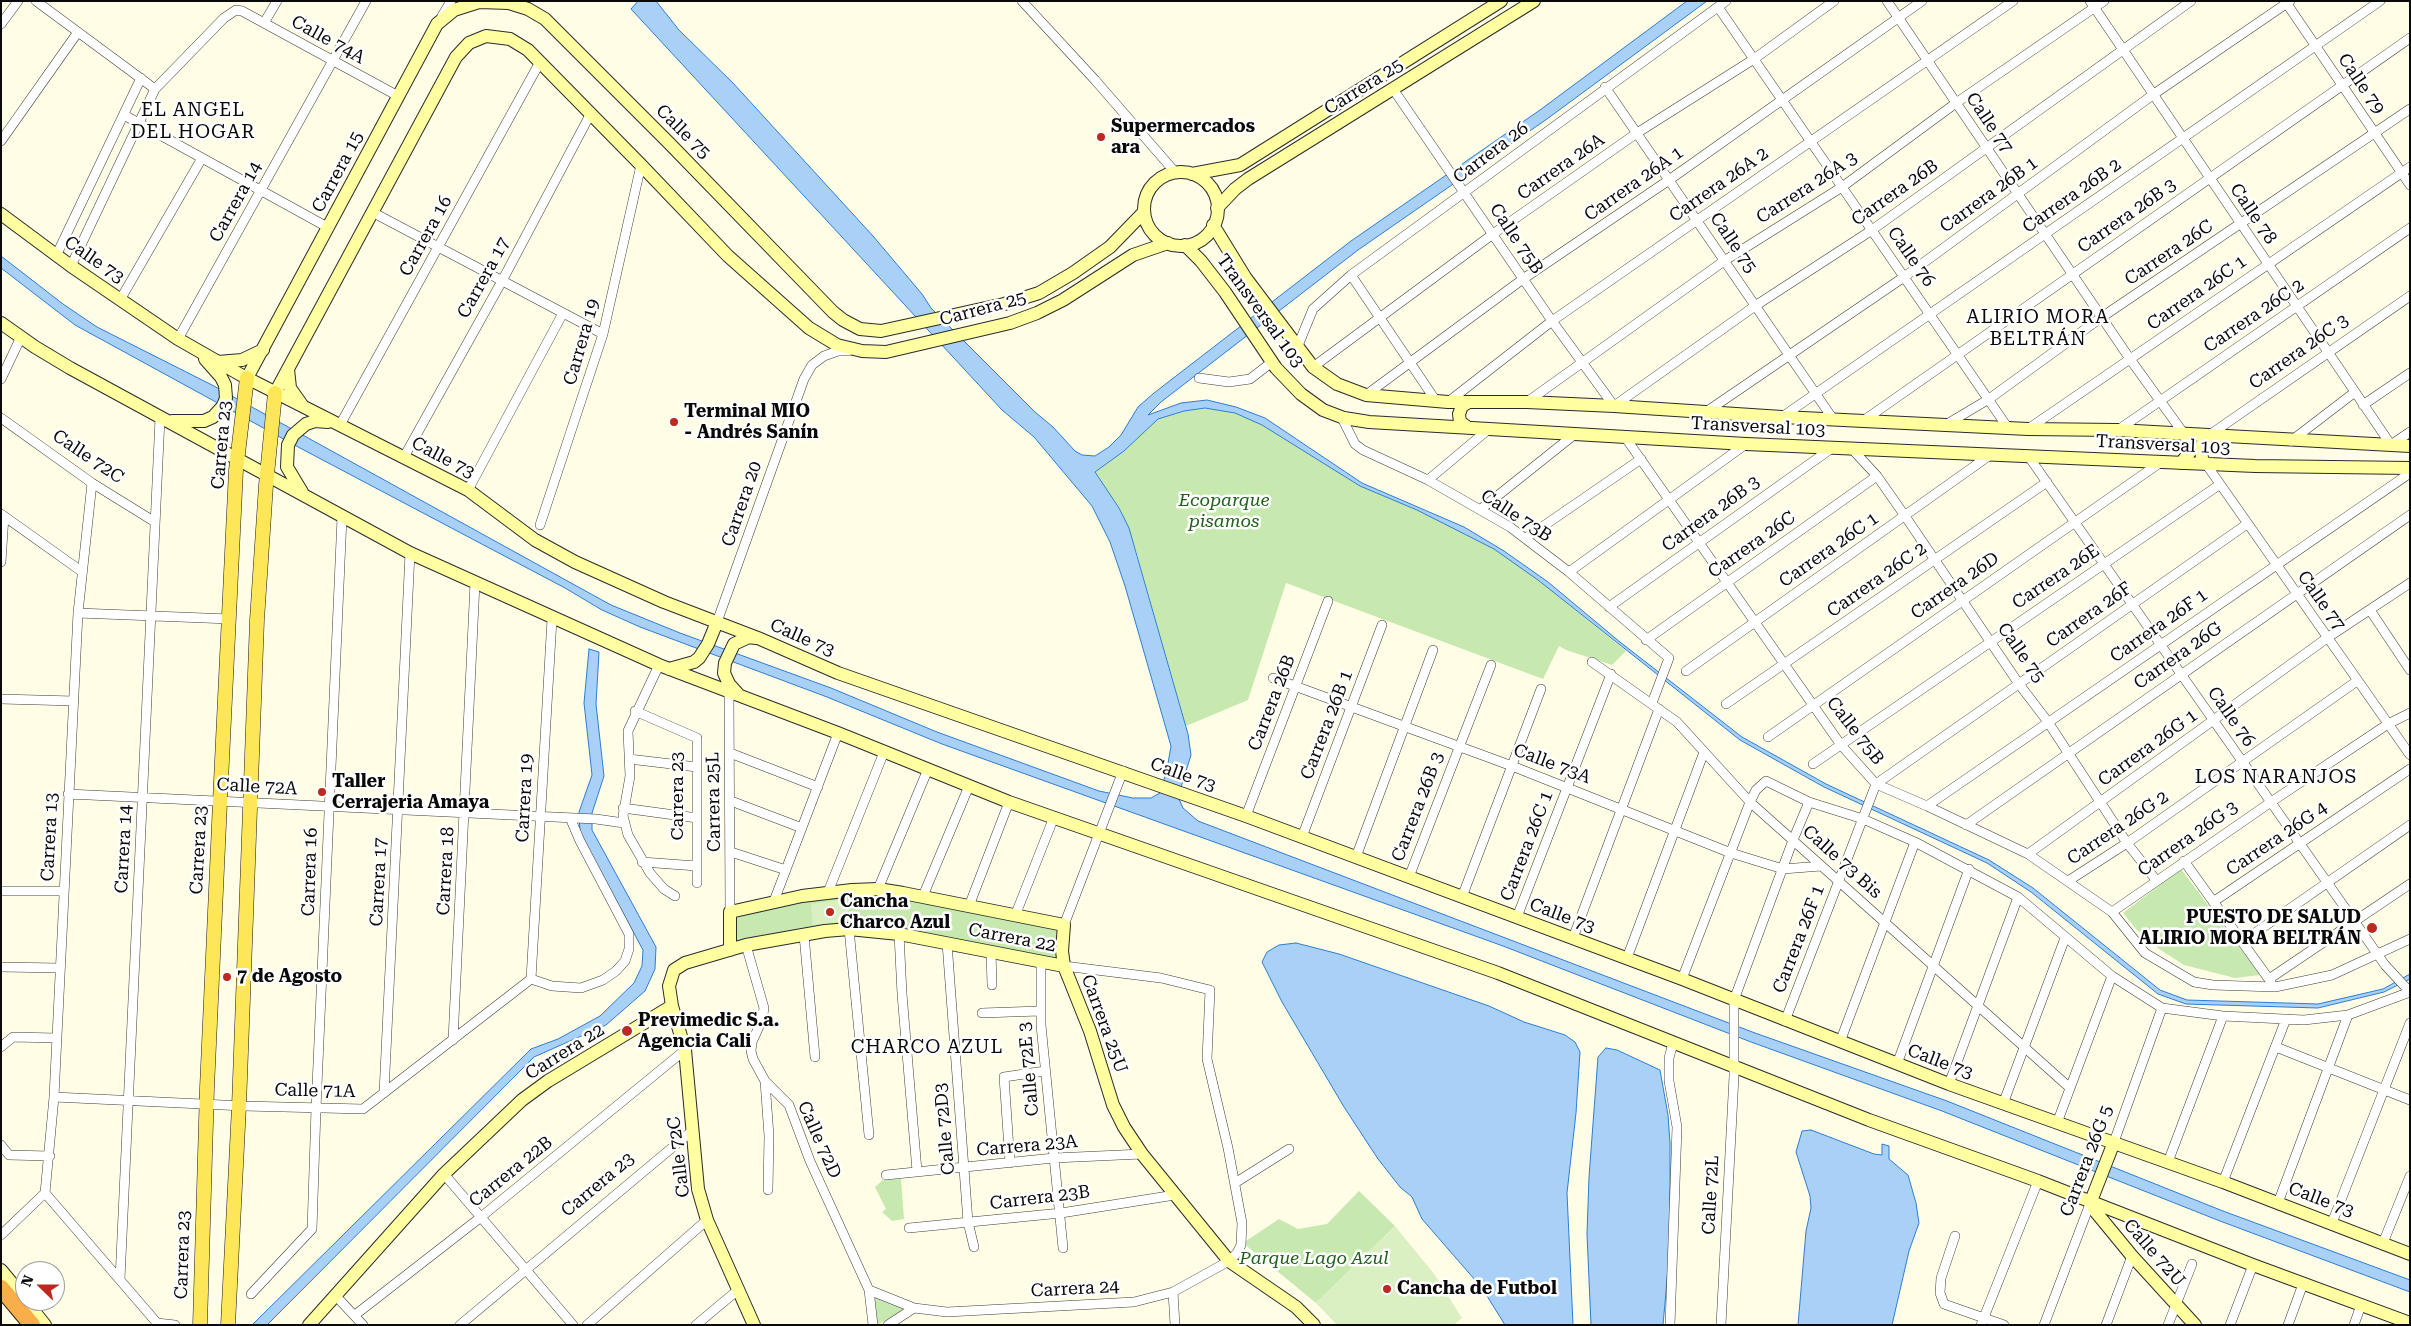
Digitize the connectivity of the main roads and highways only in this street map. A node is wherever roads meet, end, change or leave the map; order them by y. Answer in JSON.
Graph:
{"nodes":[{"id":1,"x":1501,"y":1,"type":"edge"},
{"id":2,"x":1534,"y":1,"type":"edge"},
{"id":3,"x":479,"y":2,"type":"edge"},
{"id":4,"x":1192,"y":174,"type":"junction"},
{"id":5,"x":1217,"y":208,"type":"junction"},
{"id":6,"x":1144,"y":212,"type":"junction"},
{"id":7,"x":1,"y":214,"type":"edge"},
{"id":8,"x":1213,"y":225,"type":"junction"},
{"id":9,"x":1168,"y":243,"type":"junction"},
{"id":10,"x":1185,"y":245,"type":"junction"},
{"id":11,"x":843,"y":320,"type":"joint"},
{"id":12,"x":1,"y":323,"type":"edge"},
{"id":13,"x":263,"y":350,"type":"junction"},
{"id":14,"x":211,"y":360,"type":"junction"},
{"id":15,"x":288,"y":368,"type":"junction"},
{"id":16,"x":246,"y":381,"type":"junction"},
{"id":17,"x":275,"y":396,"type":"junction"},
{"id":18,"x":1469,"y":402,"type":"junction"},
{"id":19,"x":306,"y":408,"type":"junction"},
{"id":20,"x":167,"y":420,"type":"junction"},
{"id":21,"x":340,"y":425,"type":"junction"},
{"id":22,"x":1468,"y":427,"type":"junction"},
{"id":23,"x":2184,"y":434,"type":"junction"},
{"id":24,"x":2208,"y":436,"type":"junction"},
{"id":25,"x":2410,"y":446,"type":"edge"},
{"id":26,"x":238,"y":454,"type":"junction"},
{"id":27,"x":2181,"y":463,"type":"junction"},
{"id":28,"x":2206,"y":464,"type":"junction"},
{"id":29,"x":2410,"y":468,"type":"edge"},
{"id":30,"x":268,"y":470,"type":"junction"},
{"id":31,"x":303,"y":494,"type":"junction"},
{"id":32,"x":717,"y":622,"type":"junction"},
{"id":33,"x":758,"y":638,"type":"junction"},
{"id":34,"x":664,"y":667,"type":"junction"},
{"id":35,"x":732,"y":690,"type":"junction"},
{"id":36,"x":1064,"y":925,"type":"joint"},
{"id":37,"x":730,"y":950,"type":"junction"},
{"id":38,"x":1064,"y":966,"type":"junction"},
{"id":39,"x":672,"y":1006,"type":"junction"},
{"id":40,"x":2112,"y":1146,"type":"junction"},
{"id":41,"x":2093,"y":1196,"type":"junction"},
{"id":42,"x":2410,"y":1254,"type":"edge"},
{"id":43,"x":1,"y":1270,"type":"edge"},
{"id":44,"x":15,"y":1287,"type":"edge"},
{"id":45,"x":3,"y":1290,"type":"edge"},
{"id":46,"x":15,"y":1296,"type":"edge"},
{"id":47,"x":29,"y":1311,"type":"edge"},
{"id":48,"x":34,"y":1311,"type":"edge"},
{"id":49,"x":2410,"y":1323,"type":"edge"},
{"id":50,"x":33,"y":1325,"type":"edge"},
{"id":51,"x":45,"y":1325,"type":"edge"},
{"id":52,"x":200,"y":1325,"type":"edge"},
{"id":53,"x":228,"y":1325,"type":"edge"},
{"id":54,"x":309,"y":1325,"type":"edge"},
{"id":55,"x":754,"y":1325,"type":"edge"},
{"id":56,"x":1314,"y":1325,"type":"edge"},
{"id":57,"x":2195,"y":1325,"type":"edge"}],
"edges":[{"from":1,"to":4,"type":"main road","name":"Carrera 25"},
{"from":2,"to":5,"type":"main road","name":"Carrera 25"},
{"from":3,"to":11,"type":"main road","name":"Calle 75"},
{"from":3,"to":13,"type":"main road","name":"Carrera 15"},
{"from":4,"to":5,"type":"main road"},
{"from":4,"to":6,"type":"main road","name":"Carrera 25"},
{"from":5,"to":8,"type":"main road"},
{"from":6,"to":9,"type":"main road"},
{"from":6,"to":11,"type":"main road","name":"Carrera 25"},
{"from":7,"to":14,"type":"main road","name":"Calle 73"},
{"from":8,"to":10,"type":"main road"},
{"from":8,"to":18,"type":"main road","name":"Transversal 103"},
{"from":9,"to":10,"type":"main road","name":"Carrera 25"},
{"from":9,"to":15,"type":"main road","name":"Carrera 25"},
{"from":10,"to":22,"type":"main road","name":"Transversal 103"},
{"from":12,"to":20,"type":"main road"},
{"from":13,"to":14,"type":"main road"},
{"from":13,"to":16,"type":"main road","name":"Carrera 15"},
{"from":14,"to":16,"type":"main road","name":"Calle 73"},
{"from":14,"to":20,"type":"main road"},
{"from":15,"to":17,"type":"main road"},
{"from":15,"to":19,"type":"main road"},
{"from":16,"to":17,"type":"main road","name":"Calle 73"},
{"from":16,"to":26,"type":"main road","name":"Carrera 23"},
{"from":17,"to":19,"type":"main road","name":"Calle 73"},
{"from":17,"to":30,"type":"main road"},
{"from":18,"to":22,"type":"main road"},
{"from":18,"to":23,"type":"main road","name":"Transversal 103"},
{"from":19,"to":21,"type":"main road","name":"Calle 73"},
{"from":20,"to":26,"type":"main road"},
{"from":21,"to":31,"type":"main road"},
{"from":21,"to":32,"type":"main road","name":"Calle 73"},
{"from":22,"to":27,"type":"main road","name":"Transversal 103"},
{"from":23,"to":24,"type":"main road","name":"Transversal 103"},
{"from":23,"to":27,"type":"main road"},
{"from":24,"to":25,"type":"main road","name":"Transversal 103"},
{"from":24,"to":28,"type":"main road"},
{"from":26,"to":30,"type":"main road"},
{"from":26,"to":52,"type":"main road","name":"Carrera 23"},
{"from":27,"to":28,"type":"main road","name":"Transversal 103"},
{"from":28,"to":29,"type":"main road","name":"Transversal 103"},
{"from":30,"to":31,"type":"main road"},
{"from":30,"to":53,"type":"main road"},
{"from":31,"to":34,"type":"main road"},
{"from":32,"to":33,"type":"main road","name":"Calle 73"},
{"from":32,"to":34,"type":"main road"},
{"from":33,"to":35,"type":"main road"},
{"from":33,"to":40,"type":"main road","name":"Calle 73"},
{"from":34,"to":35,"type":"main road"},
{"from":35,"to":41,"type":"main road"},
{"from":36,"to":37,"type":"main road","name":"Carrera 22"},
{"from":36,"to":38,"type":"main road","name":"Carrera 25U"},
{"from":37,"to":38,"type":"main road","name":"Carrera 22"},
{"from":37,"to":39,"type":"main road","name":"Carrera 22"},
{"from":38,"to":56,"type":"main road","name":"Carrera 25U"},
{"from":39,"to":54,"type":"main road","name":"Carrera 22"},
{"from":39,"to":55,"type":"main road","name":"Calle 72C"},
{"from":40,"to":41,"type":"main road","name":"Carrera 26G 5"},
{"from":40,"to":42,"type":"main road","name":"Calle 73"},
{"from":41,"to":49,"type":"main road"},
{"from":41,"to":57,"type":"main road","name":"Calle 72U"},
{"from":43,"to":44,"type":"main road"},
{"from":45,"to":46,"type":"highway"},
{"from":45,"to":50,"type":"highway"},
{"from":47,"to":50,"type":"highway"},
{"from":48,"to":51,"type":"main road"}]}
